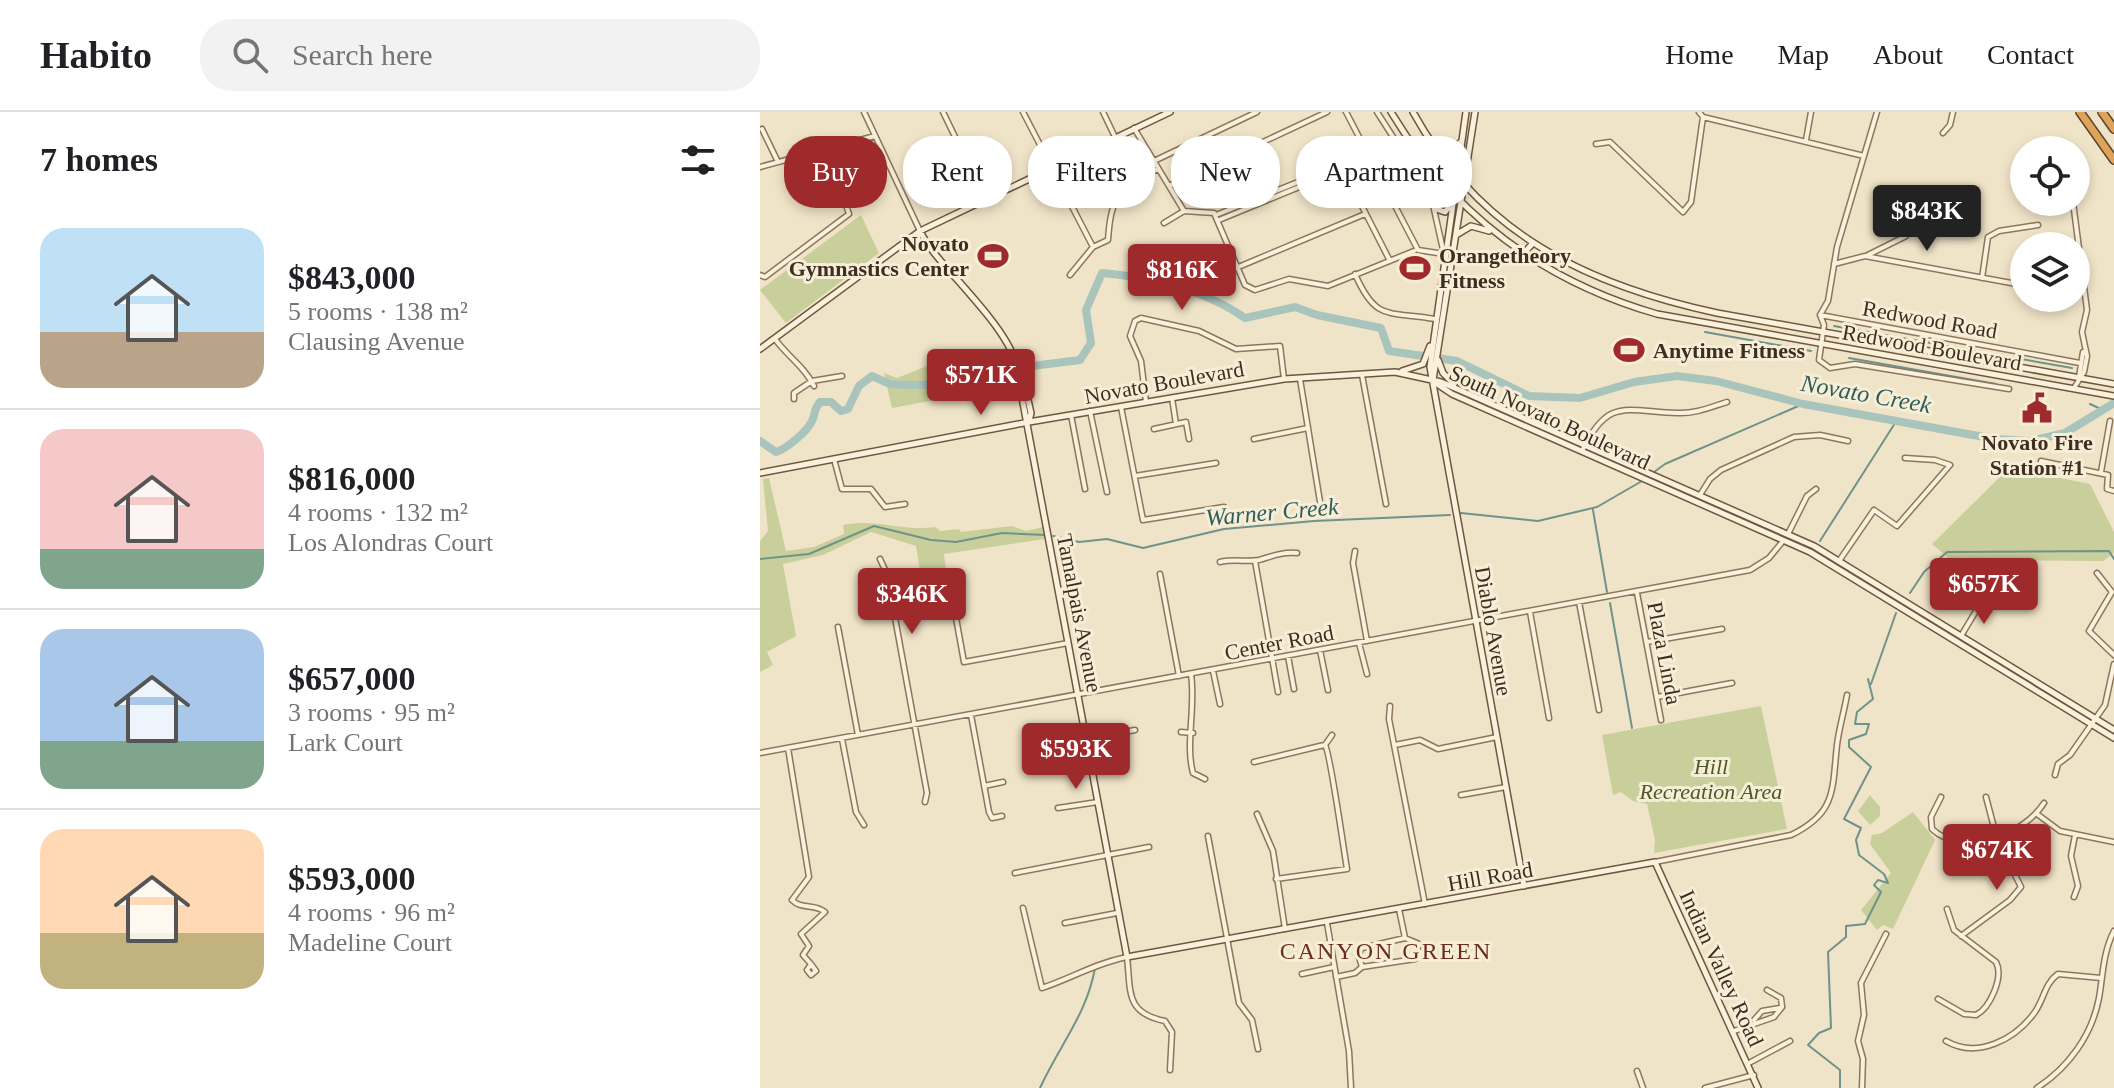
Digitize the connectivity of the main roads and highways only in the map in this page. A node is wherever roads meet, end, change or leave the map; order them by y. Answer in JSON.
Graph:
{"nodes":[{"id":1,"x":1170,"y":112,"type":"edge"},
{"id":2,"x":1391,"y":112,"type":"edge"},
{"id":3,"x":1413,"y":112,"type":"edge"},
{"id":4,"x":1466,"y":112,"type":"edge"},
{"id":5,"x":1475,"y":112,"type":"edge"},
{"id":6,"x":2080,"y":112,"type":"edge"},
{"id":7,"x":2102,"y":112,"type":"edge"},
{"id":8,"x":2114,"y":129,"type":"edge"},
{"id":9,"x":1410,"y":136,"type":"edge"},
{"id":10,"x":1428,"y":136,"type":"edge"},
{"id":11,"x":1463,"y":136,"type":"edge"},
{"id":12,"x":1471,"y":136,"type":"edge"},
{"id":13,"x":2114,"y":160,"type":"edge"},
{"id":14,"x":1472,"y":191,"type":"edge"},
{"id":15,"x":1448,"y":208,"type":"edge"},
{"id":16,"x":1451,"y":208,"type":"edge"},
{"id":17,"x":1460,"y":208,"type":"edge"},
{"id":18,"x":1468,"y":208,"type":"edge"},
{"id":19,"x":1436,"y":209,"type":"road end"},
{"id":20,"x":920,"y":231,"type":"junction"},
{"id":21,"x":1456,"y":235,"type":"junction"},
{"id":22,"x":1497,"y":236,"type":"junction"},
{"id":23,"x":1533,"y":243,"type":"junction"},
{"id":24,"x":1444,"y":254,"type":"junction"},
{"id":25,"x":1523,"y":254,"type":"junction"},
{"id":26,"x":1454,"y":256,"type":"junction"},
{"id":27,"x":1437,"y":306,"type":"junction"},
{"id":28,"x":1445,"y":321,"type":"junction"},
{"id":29,"x":762,"y":345,"type":"edge"},
{"id":30,"x":1434,"y":361,"type":"junction"},
{"id":31,"x":1395,"y":372,"type":"junction"},
{"id":32,"x":1433,"y":381,"type":"junction"},
{"id":33,"x":2112,"y":383,"type":"edge"},
{"id":34,"x":1464,"y":392,"type":"junction"},
{"id":35,"x":1452,"y":394,"type":"junction"},
{"id":36,"x":2114,"y":396,"type":"edge"},
{"id":37,"x":1437,"y":404,"type":"junction"},
{"id":38,"x":1029,"y":422,"type":"junction"},
{"id":39,"x":760,"y":473,"type":"edge"},
{"id":40,"x":1699,"y":498,"type":"junction"},
{"id":41,"x":2094,"y":721,"type":"junction"},
{"id":42,"x":2114,"y":730,"type":"edge"},
{"id":43,"x":2114,"y":738,"type":"edge"},
{"id":44,"x":1655,"y":862,"type":"joint"},
{"id":45,"x":1524,"y":886,"type":"junction"},
{"id":46,"x":1127,"y":957,"type":"joint"},
{"id":47,"x":1758,"y":1088,"type":"edge"}],
"edges":[{"from":1,"to":20,"type":"main road"},
{"from":2,"to":9,"type":"main road","name":"Redwood Boulevard"},
{"from":3,"to":10,"type":"main road","name":"Redwood Boulevard"},
{"from":4,"to":11,"type":"main road","name":"Diablo Avenue"},
{"from":5,"to":12,"type":"main road","name":"Diablo Avenue"},
{"from":6,"to":13,"type":"highway"},
{"from":7,"to":8,"type":"highway"},
{"from":14,"to":23,"type":"main road","name":"Redwood Boulevard"},
{"from":15,"to":19,"type":"main road"},
{"from":16,"to":24,"type":"main road","name":"Diablo Avenue"},
{"from":17,"to":21,"type":"main road","name":"Diablo Avenue"},
{"from":18,"to":22,"type":"main road","name":"Redwood Boulevard"},
{"from":20,"to":29,"type":"main road"},
{"from":20,"to":38,"type":"main road","name":"Tamalpais Avenue"},
{"from":21,"to":22,"type":"main road"},
{"from":21,"to":26,"type":"main road","name":"Diablo Avenue"},
{"from":22,"to":25,"type":"main road","name":"Redwood Boulevard"},
{"from":23,"to":25,"type":"main road"},
{"from":23,"to":33,"type":"main road","name":"Redwood Boulevard"},
{"from":24,"to":26,"type":"main road"},
{"from":24,"to":27,"type":"main road","name":"Diablo Avenue"},
{"from":25,"to":36,"type":"main road","name":"Redwood Boulevard"},
{"from":26,"to":28,"type":"main road","name":"Diablo Avenue"},
{"from":27,"to":28,"type":"main road"},
{"from":27,"to":30,"type":"main road","name":"Diablo Avenue"},
{"from":28,"to":30,"type":"main road","name":"Diablo Avenue"},
{"from":30,"to":31,"type":"main road"},
{"from":30,"to":32,"type":"main road","name":"Diablo Avenue"},
{"from":30,"to":34,"type":"main road"},
{"from":31,"to":32,"type":"main road","name":"Novato Boulevard"},
{"from":31,"to":38,"type":"main road","name":"Novato Boulevard"},
{"from":32,"to":34,"type":"main road","name":"South Novato Boulevard"},
{"from":32,"to":35,"type":"main road","name":"South Novato Boulevard"},
{"from":32,"to":37,"type":"main road","name":"Diablo Avenue"},
{"from":34,"to":40,"type":"main road","name":"South Novato Boulevard"},
{"from":35,"to":37,"type":"main road"},
{"from":35,"to":40,"type":"main road","name":"South Novato Boulevard"},
{"from":37,"to":45,"type":"main road","name":"Diablo Avenue"},
{"from":38,"to":39,"type":"main road","name":"Novato Boulevard"},
{"from":38,"to":46,"type":"main road","name":"Tamalpais Avenue"},
{"from":40,"to":41,"type":"main road","name":"South Novato Boulevard"},
{"from":41,"to":42,"type":"main road","name":"South Novato Boulevard"},
{"from":41,"to":43,"type":"main road","name":"South Novato Boulevard"},
{"from":44,"to":45,"type":"main road","name":"Hill Road"},
{"from":44,"to":47,"type":"main road","name":"Indian Valley Road"},
{"from":45,"to":46,"type":"main road","name":"Hill Road"}]}
